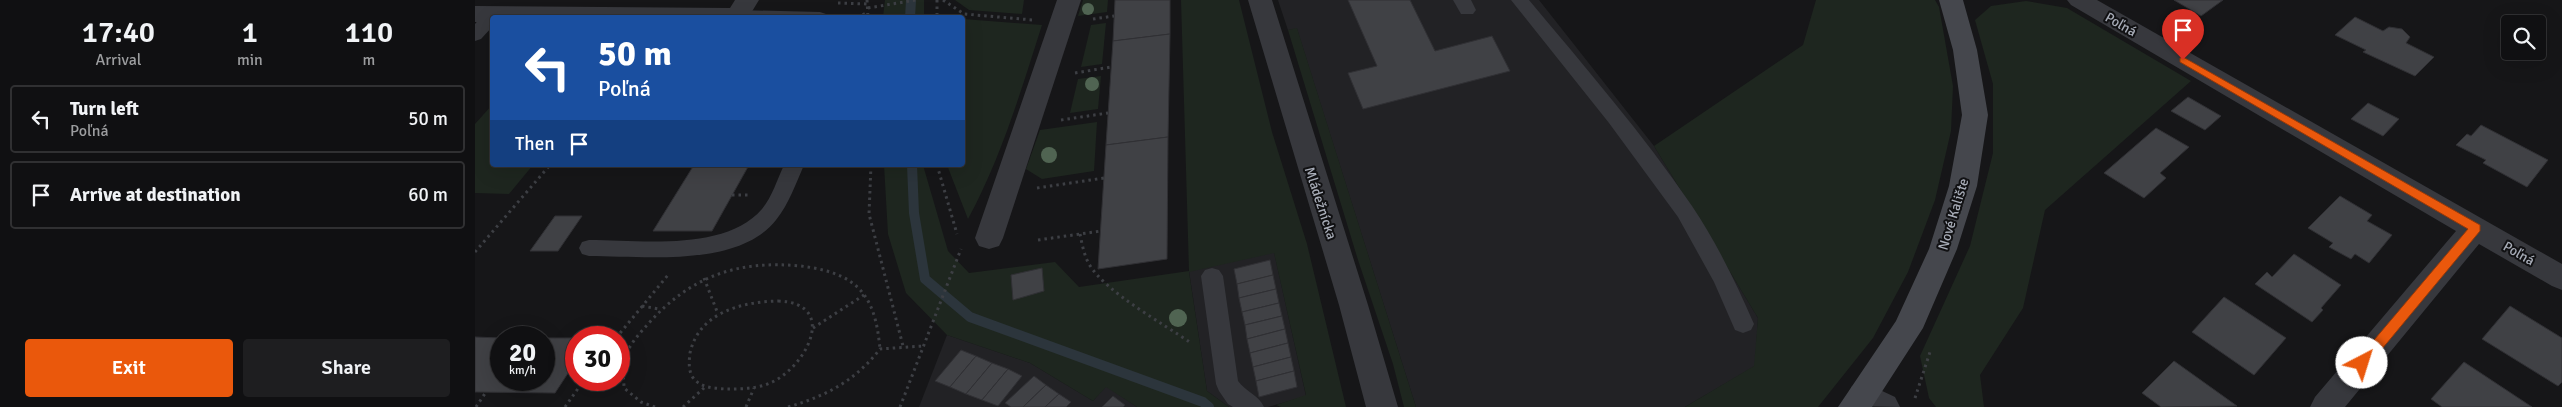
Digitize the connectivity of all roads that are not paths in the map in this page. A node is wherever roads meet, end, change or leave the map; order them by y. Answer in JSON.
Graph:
{"nodes":[{"id":1,"x":1261,"y":0,"type":"edge"},
{"id":2,"x":1520,"y":0,"type":"edge"},
{"id":3,"x":1951,"y":0,"type":"edge"},
{"id":4,"x":2079,"y":0,"type":"edge"},
{"id":5,"x":742,"y":8,"type":"edge"},
{"id":6,"x":1066,"y":11,"type":"edge"},
{"id":7,"x":484,"y":14,"type":"edge"},
{"id":8,"x":797,"y":15,"type":"edge"},
{"id":9,"x":475,"y":36,"type":"edge"},
{"id":10,"x":793,"y":167,"type":"edge"},
{"id":11,"x":2475,"y":228,"type":"junction"},
{"id":12,"x":989,"y":238,"type":"dead end"},
{"id":13,"x":589,"y":248,"type":"dead end"},
{"id":14,"x":1211,"y":276,"type":"dead end"},
{"id":15,"x":2562,"y":278,"type":"edge"},
{"id":16,"x":1743,"y":324,"type":"dead end"},
{"id":17,"x":1867,"y":403,"type":"edge"},
{"id":18,"x":1253,"y":407,"type":"edge"},
{"id":19,"x":1382,"y":407,"type":"edge"},
{"id":20,"x":2325,"y":407,"type":"edge"}],
"edges":[{"from":1,"to":19,"type":"street","name":"Mládežnícka"},
{"from":2,"to":16,"type":"lane"},
{"from":3,"to":17,"type":"street","name":"Nové Kalište"},
{"from":4,"to":11,"type":"street","name":"Poľná"},
{"from":5,"to":7,"type":"street"},
{"from":5,"to":8,"type":"lane"},
{"from":6,"to":12,"type":"street"},
{"from":7,"to":9,"type":"lane"},
{"from":10,"to":13,"type":"lane"},
{"from":11,"to":15,"type":"street","name":"Poľná"},
{"from":11,"to":20,"type":"street"},
{"from":14,"to":18,"type":"lane"}]}
